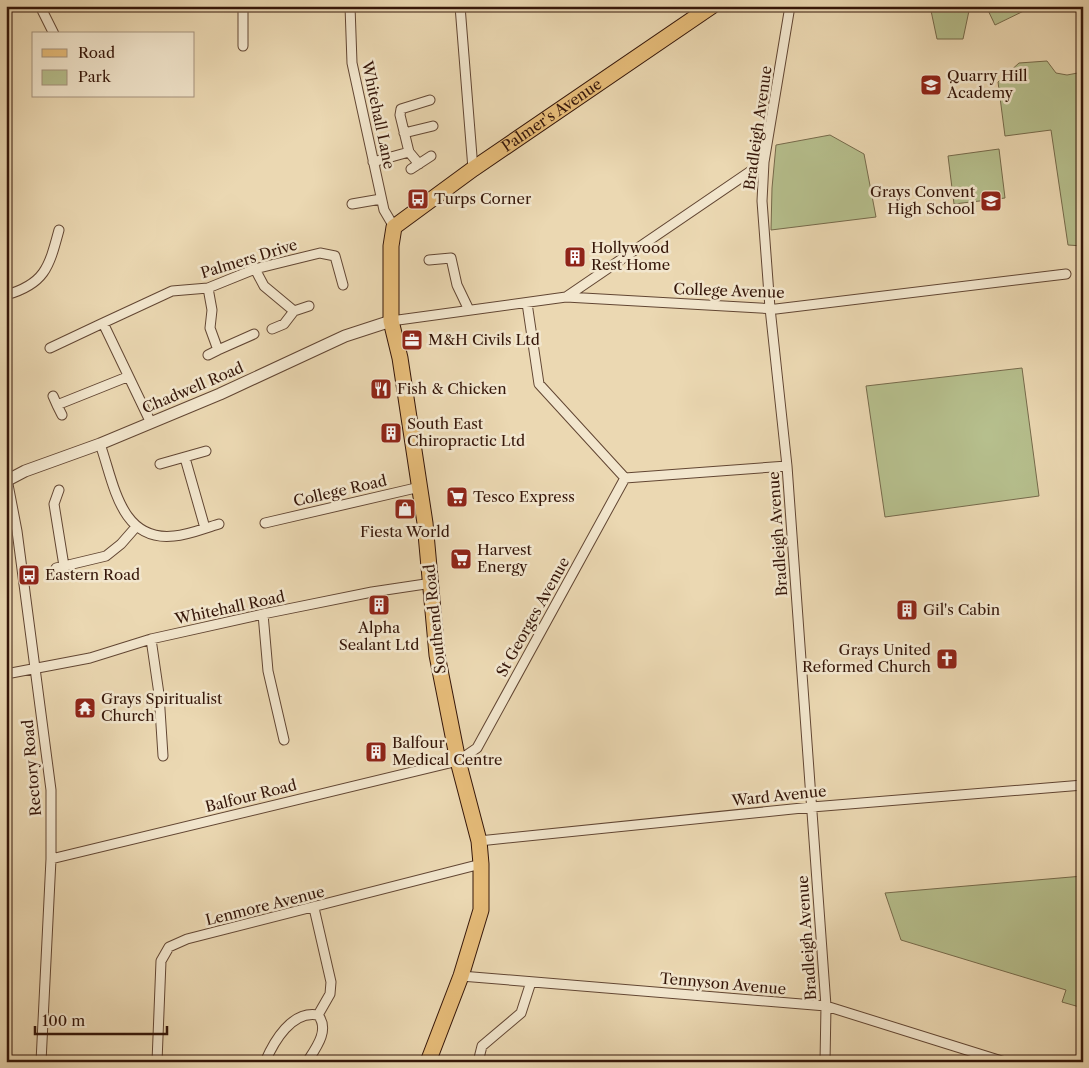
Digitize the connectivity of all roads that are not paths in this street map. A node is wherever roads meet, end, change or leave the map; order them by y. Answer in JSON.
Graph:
{"nodes":[{"id":1,"x":40,"y":6,"type":"edge"},
{"id":2,"x":243,"y":6,"type":"edge"},
{"id":3,"x":350,"y":6,"type":"edge"},
{"id":4,"x":460,"y":6,"type":"edge"},
{"id":5,"x":712,"y":6,"type":"edge"},
{"id":6,"x":790,"y":6,"type":"edge"},
{"id":7,"x":53,"y":32,"type":"edge"},
{"id":8,"x":243,"y":46,"type":"dead end"},
{"id":9,"x":430,"y":100,"type":"dead end"},
{"id":10,"x":433,"y":126,"type":"dead end"},
{"id":11,"x":404,"y":133,"type":"junction"},
{"id":12,"x":408,"y":152,"type":"junction"},
{"id":13,"x":431,"y":156,"type":"dead end"},
{"id":14,"x":373,"y":162,"type":"junction"},
{"id":15,"x":764,"y":162,"type":"junction"},
{"id":16,"x":420,"y":164,"type":"junction"},
{"id":17,"x":411,"y":169,"type":"dead end"},
{"id":18,"x":473,"y":169,"type":"junction"},
{"id":19,"x":381,"y":199,"type":"junction"},
{"id":20,"x":352,"y":204,"type":"dead end"},
{"id":21,"x":394,"y":226,"type":"junction"},
{"id":22,"x":59,"y":230,"type":"dead end"},
{"id":23,"x":429,"y":260,"type":"dead end"},
{"id":24,"x":255,"y":269,"type":"junction"},
{"id":25,"x":1066,"y":274,"type":"dead end"},
{"id":26,"x":343,"y":285,"type":"dead end"},
{"id":27,"x":208,"y":288,"type":"junction"},
{"id":28,"x":6,"y":295,"type":"edge"},
{"id":29,"x":566,"y":297,"type":"junction"},
{"id":30,"x":527,"y":303,"type":"junction"},
{"id":31,"x":309,"y":306,"type":"dead end"},
{"id":32,"x":770,"y":308,"type":"junction"},
{"id":33,"x":469,"y":310,"type":"junction"},
{"id":34,"x":294,"y":311,"type":"junction"},
{"id":35,"x":391,"y":321,"type":"junction"},
{"id":36,"x":103,"y":323,"type":"junction"},
{"id":37,"x":272,"y":329,"type":"dead end"},
{"id":38,"x":254,"y":334,"type":"dead end"},
{"id":39,"x":50,"y":348,"type":"dead end"},
{"id":40,"x":218,"y":350,"type":"junction"},
{"id":41,"x":208,"y":355,"type":"dead end"},
{"id":42,"x":127,"y":377,"type":"junction"},
{"id":43,"x":53,"y":396,"type":"dead end"},
{"id":44,"x":57,"y":406,"type":"junction"},
{"id":45,"x":62,"y":415,"type":"dead end"},
{"id":46,"x":151,"y":423,"type":"junction"},
{"id":47,"x":100,"y":444,"type":"junction"},
{"id":48,"x":206,"y":451,"type":"dead end"},
{"id":49,"x":185,"y":458,"type":"junction"},
{"id":50,"x":160,"y":464,"type":"dead end"},
{"id":51,"x":787,"y":466,"type":"junction"},
{"id":52,"x":7,"y":478,"type":"edge"},
{"id":53,"x":625,"y":478,"type":"junction"},
{"id":54,"x":420,"y":487,"type":"junction"},
{"id":55,"x":59,"y":490,"type":"dead end"},
{"id":56,"x":266,"y":523,"type":"dead end"},
{"id":57,"x":219,"y":524,"type":"dead end"},
{"id":58,"x":136,"y":528,"type":"junction"},
{"id":59,"x":205,"y":528,"type":"junction"},
{"id":60,"x":432,"y":583,"type":"junction"},
{"id":61,"x":263,"y":614,"type":"junction"},
{"id":62,"x":152,"y":639,"type":"junction"},
{"id":63,"x":36,"y":670,"type":"junction"},
{"id":64,"x":6,"y":674,"type":"edge"},
{"id":65,"x":284,"y":740,"type":"dead end"},
{"id":66,"x":163,"y":756,"type":"dead end"},
{"id":67,"x":458,"y":761,"type":"junction"},
{"id":68,"x":1083,"y":785,"type":"edge"},
{"id":69,"x":812,"y":806,"type":"junction"},
{"id":70,"x":479,"y":841,"type":"junction"},
{"id":71,"x":51,"y":859,"type":"junction"},
{"id":72,"x":481,"y":864,"type":"junction"},
{"id":73,"x":314,"y":908,"type":"junction"},
{"id":74,"x":461,"y":976,"type":"junction"},
{"id":75,"x":531,"y":982,"type":"junction"},
{"id":76,"x":826,"y":1006,"type":"junction"},
{"id":77,"x":318,"y":1015,"type":"junction"},
{"id":78,"x":42,"y":1062,"type":"edge"},
{"id":79,"x":157,"y":1062,"type":"edge"},
{"id":80,"x":265,"y":1062,"type":"edge"},
{"id":81,"x":307,"y":1062,"type":"edge"},
{"id":82,"x":428,"y":1062,"type":"edge"},
{"id":83,"x":478,"y":1062,"type":"edge"},
{"id":84,"x":825,"y":1062,"type":"edge"},
{"id":85,"x":1005,"y":1062,"type":"edge"}],
"edges":[{"from":1,"to":7,"type":"street"},
{"from":2,"to":8,"type":"street"},
{"from":3,"to":14,"type":"street","name":"Whitehall Lane"},
{"from":4,"to":18,"type":"street"},
{"from":5,"to":18,"type":"main road","name":"Palmer's Avenue"},
{"from":6,"to":15,"type":"street","name":"Bradleigh Avenue"},
{"from":9,"to":11,"type":"street"},
{"from":10,"to":11,"type":"street"},
{"from":11,"to":12,"type":"street"},
{"from":12,"to":14,"type":"street"},
{"from":12,"to":16,"type":"street"},
{"from":13,"to":16,"type":"street"},
{"from":14,"to":19,"type":"street","name":"Whitehall Lane"},
{"from":15,"to":29,"type":"street"},
{"from":15,"to":32,"type":"street","name":"Bradleigh Avenue"},
{"from":16,"to":17,"type":"street"},
{"from":18,"to":21,"type":"main road","name":"Palmer's Avenue"},
{"from":19,"to":20,"type":"street"},
{"from":19,"to":21,"type":"street","name":"Whitehall Lane"},
{"from":21,"to":35,"type":"main road","name":"Southend Road"},
{"from":22,"to":28,"type":"street"},
{"from":23,"to":33,"type":"street"},
{"from":24,"to":26,"type":"street","name":"Palmers Drive"},
{"from":24,"to":27,"type":"street","name":"Palmers Drive"},
{"from":24,"to":34,"type":"street"},
{"from":25,"to":32,"type":"street","name":"College Avenue"},
{"from":27,"to":36,"type":"street","name":"Palmers Drive"},
{"from":27,"to":40,"type":"street"},
{"from":29,"to":30,"type":"street","name":"College Avenue"},
{"from":29,"to":32,"type":"street","name":"College Avenue"},
{"from":30,"to":33,"type":"street","name":"College Avenue"},
{"from":30,"to":53,"type":"street"},
{"from":31,"to":34,"type":"street"},
{"from":32,"to":51,"type":"street","name":"Bradleigh Avenue"},
{"from":33,"to":35,"type":"street","name":"College Avenue"},
{"from":34,"to":37,"type":"street"},
{"from":35,"to":46,"type":"street","name":"Chadwell Road"},
{"from":35,"to":54,"type":"main road","name":"Southend Road"},
{"from":36,"to":39,"type":"street","name":"Palmers Drive"},
{"from":36,"to":42,"type":"street"},
{"from":38,"to":40,"type":"street"},
{"from":40,"to":41,"type":"street"},
{"from":42,"to":44,"type":"street"},
{"from":42,"to":46,"type":"street"},
{"from":43,"to":44,"type":"street"},
{"from":44,"to":45,"type":"street"},
{"from":46,"to":47,"type":"street","name":"Chadwell Road"},
{"from":47,"to":52,"type":"street","name":"Chadwell Road"},
{"from":47,"to":58,"type":"street"},
{"from":48,"to":49,"type":"street"},
{"from":49,"to":50,"type":"street"},
{"from":49,"to":59,"type":"street"},
{"from":51,"to":53,"type":"street"},
{"from":51,"to":69,"type":"street","name":"Bradleigh Avenue"},
{"from":52,"to":63,"type":"street","name":"Rectory Road"},
{"from":53,"to":67,"type":"street","name":"St Georges Avenue"},
{"from":54,"to":56,"type":"street","name":"College Road"},
{"from":54,"to":60,"type":"main road","name":"Southend Road"},
{"from":55,"to":58,"type":"street"},
{"from":57,"to":59,"type":"street"},
{"from":58,"to":59,"type":"street"},
{"from":60,"to":61,"type":"street","name":"Whitehall Road"},
{"from":60,"to":67,"type":"main road","name":"Southend Road"},
{"from":61,"to":62,"type":"street","name":"Whitehall Road"},
{"from":61,"to":65,"type":"street"},
{"from":62,"to":63,"type":"street","name":"Whitehall Road"},
{"from":62,"to":66,"type":"street"},
{"from":63,"to":64,"type":"street"},
{"from":63,"to":71,"type":"street","name":"Rectory Road"},
{"from":67,"to":70,"type":"main road","name":"Southend Road"},
{"from":67,"to":71,"type":"street","name":"Balfour Road"},
{"from":68,"to":69,"type":"street","name":"Ward Avenue"},
{"from":69,"to":70,"type":"street","name":"Ward Avenue"},
{"from":69,"to":76,"type":"street","name":"Bradleigh Avenue"},
{"from":70,"to":72,"type":"main road","name":"Southend Road"},
{"from":71,"to":78,"type":"street","name":"Rectory Road"},
{"from":72,"to":73,"type":"street","name":"Lenmore Avenue"},
{"from":72,"to":74,"type":"main road","name":"Southend Road"},
{"from":73,"to":77,"type":"street"},
{"from":73,"to":79,"type":"street","name":"Lenmore Avenue"},
{"from":74,"to":75,"type":"street","name":"Tennyson Avenue"},
{"from":74,"to":82,"type":"main road","name":"Southend Road"},
{"from":75,"to":76,"type":"street","name":"Tennyson Avenue"},
{"from":75,"to":83,"type":"street"},
{"from":76,"to":84,"type":"street","name":"Bradleigh Avenue"},
{"from":76,"to":85,"type":"street","name":"Tennyson Avenue"},
{"from":77,"to":80,"type":"street"},
{"from":77,"to":81,"type":"street"}]}
